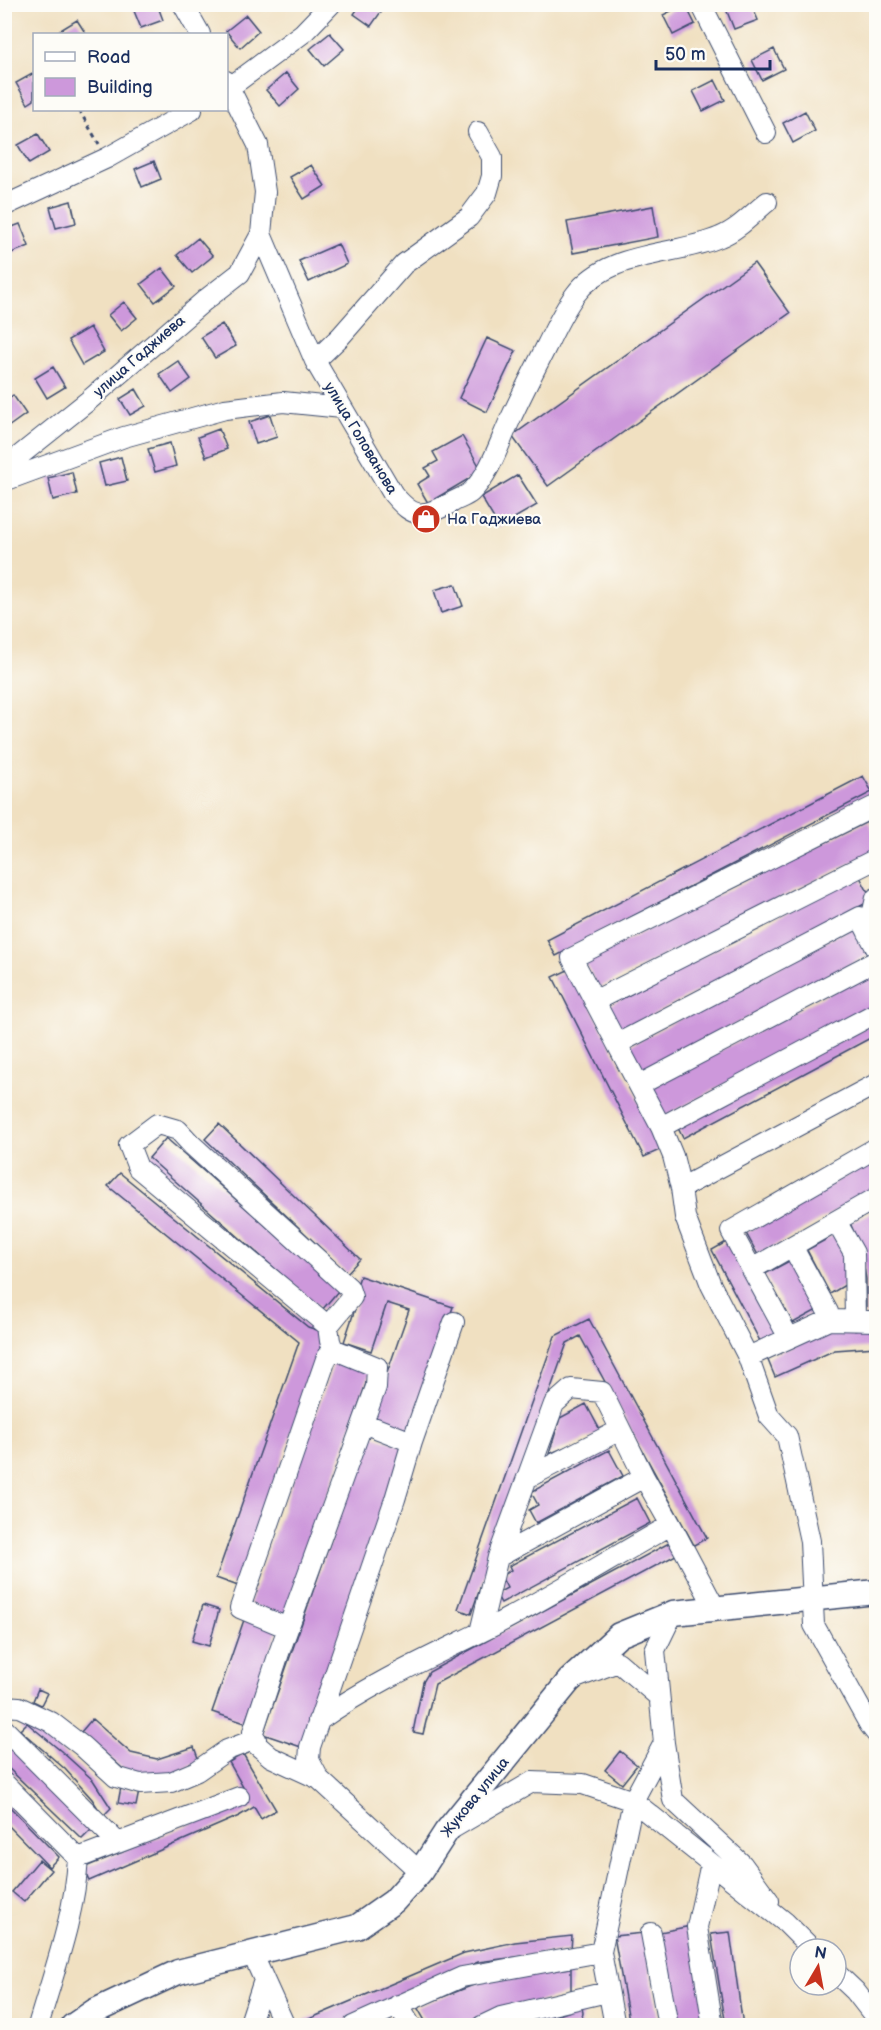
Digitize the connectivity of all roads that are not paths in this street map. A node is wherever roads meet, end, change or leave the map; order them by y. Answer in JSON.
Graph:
{"nodes":[{"id":1,"x":183,"y":4,"type":"edge"},
{"id":2,"x":331,"y":4,"type":"edge"},
{"id":3,"x":701,"y":4,"type":"edge"},
{"id":4,"x":199,"y":33,"type":"edge"},
{"id":5,"x":228,"y":86,"type":"edge"},
{"id":6,"x":190,"y":111,"type":"edge"},
{"id":7,"x":478,"y":132,"type":"dead end"},
{"id":8,"x":766,"y":133,"type":"dead end"},
{"id":9,"x":766,"y":202,"type":"dead end"},
{"id":10,"x":4,"y":206,"type":"edge"},
{"id":11,"x":261,"y":234,"type":"junction"},
{"id":12,"x":315,"y":361,"type":"junction"},
{"id":13,"x":342,"y":408,"type":"junction"},
{"id":14,"x":4,"y":468,"type":"edge"},
{"id":15,"x":4,"y":481,"type":"edge"},
{"id":16,"x":876,"y":812,"type":"edge"},
{"id":17,"x":876,"y":859,"type":"edge"},
{"id":18,"x":876,"y":898,"type":"edge"},
{"id":19,"x":872,"y":940,"type":"edge"},
{"id":20,"x":876,"y":961,"type":"edge"},
{"id":21,"x":594,"y":1001,"type":"junction"},
{"id":22,"x":876,"y":1013,"type":"edge"},
{"id":23,"x":617,"y":1044,"type":"junction"},
{"id":24,"x":876,"y":1084,"type":"edge"},
{"id":25,"x":639,"y":1085,"type":"junction"},
{"id":26,"x":661,"y":1127,"type":"junction"},
{"id":27,"x":876,"y":1148,"type":"edge"},
{"id":28,"x":681,"y":1188,"type":"junction"},
{"id":29,"x":876,"y":1198,"type":"edge"},
{"id":30,"x":836,"y":1221,"type":"junction"},
{"id":31,"x":792,"y":1246,"type":"junction"},
{"id":32,"x":752,"y":1269,"type":"junction"},
{"id":33,"x":829,"y":1320,"type":"junction"},
{"id":34,"x":855,"y":1321,"type":"junction"},
{"id":35,"x":876,"y":1321,"type":"edge"},
{"id":36,"x":454,"y":1322,"type":"dead end"},
{"id":37,"x":328,"y":1326,"type":"junction"},
{"id":38,"x":789,"y":1338,"type":"junction"},
{"id":39,"x":333,"y":1349,"type":"junction"},
{"id":40,"x":748,"y":1357,"type":"junction"},
{"id":41,"x":363,"y":1423,"type":"junction"},
{"id":42,"x":620,"y":1430,"type":"junction"},
{"id":43,"x":412,"y":1442,"type":"junction"},
{"id":44,"x":644,"y":1477,"type":"junction"},
{"id":45,"x":527,"y":1478,"type":"junction"},
{"id":46,"x":671,"y":1525,"type":"junction"},
{"id":47,"x":498,"y":1557,"type":"junction"},
{"id":48,"x":876,"y":1593,"type":"edge"},
{"id":49,"x":811,"y":1598,"type":"junction"},
{"id":50,"x":715,"y":1608,"type":"junction"},
{"id":51,"x":673,"y":1613,"type":"junction"},
{"id":52,"x":288,"y":1628,"type":"junction"},
{"id":53,"x":480,"y":1632,"type":"junction"},
{"id":54,"x":569,"y":1681,"type":"junction"},
{"id":55,"x":659,"y":1697,"type":"junction"},
{"id":56,"x":4,"y":1706,"type":"edge"},
{"id":57,"x":318,"y":1721,"type":"junction"},
{"id":58,"x":4,"y":1729,"type":"edge"},
{"id":59,"x":876,"y":1733,"type":"edge"},
{"id":60,"x":255,"y":1740,"type":"junction"},
{"id":61,"x":664,"y":1743,"type":"junction"},
{"id":62,"x":319,"y":1779,"type":"junction"},
{"id":63,"x":4,"y":1783,"type":"edge"},
{"id":64,"x":239,"y":1797,"type":"dead end"},
{"id":65,"x":633,"y":1801,"type":"junction"},
{"id":66,"x":446,"y":1832,"type":"junction"},
{"id":67,"x":118,"y":1843,"type":"junction"},
{"id":68,"x":78,"y":1858,"type":"junction"},
{"id":69,"x":711,"y":1863,"type":"junction"},
{"id":70,"x":420,"y":1872,"type":"junction"},
{"id":71,"x":785,"y":1922,"type":"junction"},
{"id":72,"x":651,"y":1933,"type":"dead end"},
{"id":73,"x":800,"y":1937,"type":"edge"},
{"id":74,"x":601,"y":1952,"type":"junction"},
{"id":75,"x":252,"y":1953,"type":"junction"},
{"id":76,"x":264,"y":1980,"type":"junction"},
{"id":77,"x":848,"y":1984,"type":"edge"},
{"id":78,"x":607,"y":1992,"type":"junction"},
{"id":79,"x":398,"y":2005,"type":"junction"},
{"id":80,"x":876,"y":2018,"type":"edge"},
{"id":81,"x":38,"y":2025,"type":"edge"},
{"id":82,"x":73,"y":2025,"type":"edge"},
{"id":83,"x":249,"y":2025,"type":"edge"},
{"id":84,"x":285,"y":2025,"type":"edge"},
{"id":85,"x":353,"y":2025,"type":"edge"},
{"id":86,"x":411,"y":2025,"type":"edge"},
{"id":87,"x":482,"y":2025,"type":"edge"},
{"id":88,"x":615,"y":2025,"type":"edge"},
{"id":89,"x":668,"y":2025,"type":"edge"},
{"id":90,"x":713,"y":2025,"type":"edge"}],
"edges":[{"from":1,"to":4,"type":"street"},
{"from":2,"to":5,"type":"street","name":"улица Голованова"},
{"from":3,"to":8,"type":"street"},
{"from":5,"to":11,"type":"street","name":"улица Голованова"},
{"from":6,"to":10,"type":"street"},
{"from":7,"to":12,"type":"street"},
{"from":9,"to":13,"type":"street","name":"улица Голованова"},
{"from":11,"to":12,"type":"street","name":"улица Голованова"},
{"from":11,"to":14,"type":"street","name":"улица Гаджиева"},
{"from":12,"to":13,"type":"street","name":"улица Голованова"},
{"from":13,"to":15,"type":"street"},
{"from":16,"to":21,"type":"street"},
{"from":17,"to":21,"type":"street"},
{"from":18,"to":19,"type":"street"},
{"from":19,"to":23,"type":"street"},
{"from":20,"to":25,"type":"street"},
{"from":21,"to":23,"type":"street"},
{"from":22,"to":26,"type":"street"},
{"from":23,"to":25,"type":"street"},
{"from":24,"to":28,"type":"street"},
{"from":25,"to":26,"type":"street"},
{"from":26,"to":28,"type":"street"},
{"from":27,"to":32,"type":"street"},
{"from":28,"to":40,"type":"street"},
{"from":29,"to":30,"type":"street"},
{"from":30,"to":31,"type":"street"},
{"from":30,"to":34,"type":"street"},
{"from":31,"to":32,"type":"street"},
{"from":31,"to":33,"type":"street"},
{"from":32,"to":38,"type":"street"},
{"from":33,"to":34,"type":"street"},
{"from":33,"to":38,"type":"street"},
{"from":34,"to":35,"type":"street"},
{"from":36,"to":43,"type":"street"},
{"from":37,"to":37,"type":"street"},
{"from":37,"to":39,"type":"street"},
{"from":38,"to":40,"type":"street"},
{"from":39,"to":41,"type":"street"},
{"from":39,"to":52,"type":"street"},
{"from":40,"to":49,"type":"street"},
{"from":41,"to":43,"type":"street"},
{"from":41,"to":52,"type":"street"},
{"from":42,"to":44,"type":"street"},
{"from":42,"to":45,"type":"street"},
{"from":42,"to":45,"type":"street"},
{"from":43,"to":57,"type":"street"},
{"from":44,"to":46,"type":"street"},
{"from":44,"to":47,"type":"street"},
{"from":45,"to":47,"type":"street"},
{"from":46,"to":50,"type":"street"},
{"from":46,"to":53,"type":"street"},
{"from":47,"to":53,"type":"street"},
{"from":48,"to":49,"type":"main road","name":"Жукова улица"},
{"from":49,"to":50,"type":"main road","name":"Жукова улица"},
{"from":49,"to":59,"type":"street"},
{"from":50,"to":51,"type":"main road","name":"Жукова улица"},
{"from":51,"to":54,"type":"main road","name":"Жукова улица"},
{"from":51,"to":55,"type":"street"},
{"from":52,"to":60,"type":"street"},
{"from":53,"to":57,"type":"street"},
{"from":54,"to":55,"type":"street"},
{"from":54,"to":66,"type":"main road","name":"Жукова улица"},
{"from":55,"to":61,"type":"street"},
{"from":56,"to":60,"type":"street"},
{"from":57,"to":62,"type":"street"},
{"from":58,"to":67,"type":"street"},
{"from":60,"to":62,"type":"street"},
{"from":61,"to":65,"type":"street"},
{"from":61,"to":71,"type":"street"},
{"from":62,"to":70,"type":"street"},
{"from":63,"to":68,"type":"street"},
{"from":64,"to":67,"type":"street"},
{"from":65,"to":66,"type":"street"},
{"from":65,"to":69,"type":"street"},
{"from":65,"to":74,"type":"street"},
{"from":66,"to":70,"type":"main road","name":"Жукова улица"},
{"from":67,"to":68,"type":"street"},
{"from":68,"to":81,"type":"street"},
{"from":69,"to":71,"type":"street"},
{"from":69,"to":90,"type":"street"},
{"from":70,"to":75,"type":"main road","name":"Жукова улица"},
{"from":71,"to":73,"type":"street"},
{"from":72,"to":89,"type":"street"},
{"from":74,"to":78,"type":"street"},
{"from":74,"to":79,"type":"street"},
{"from":75,"to":76,"type":"street"},
{"from":75,"to":82,"type":"main road","name":"Жукова улица"},
{"from":76,"to":83,"type":"street"},
{"from":76,"to":84,"type":"street"},
{"from":77,"to":80,"type":"street"},
{"from":78,"to":87,"type":"street"},
{"from":78,"to":88,"type":"street"},
{"from":79,"to":85,"type":"street"},
{"from":79,"to":86,"type":"street"}]}
